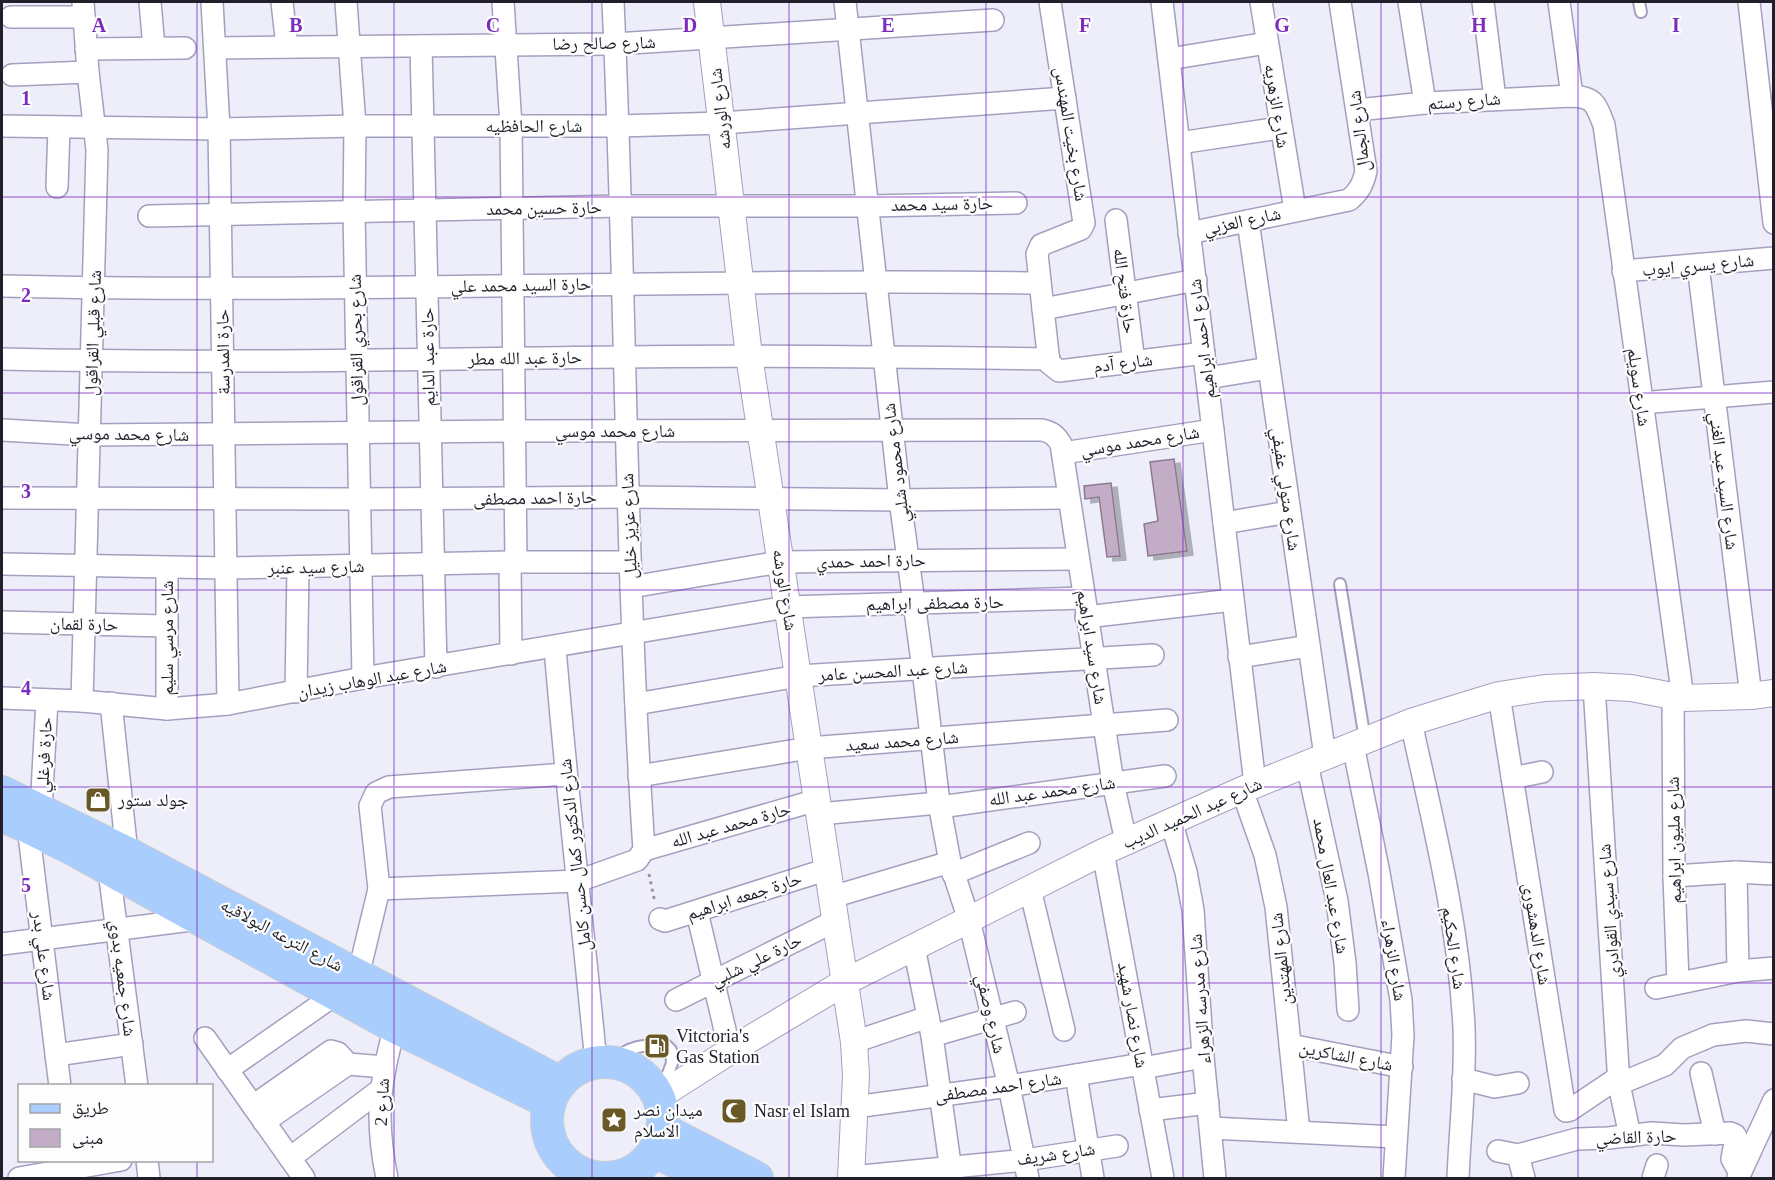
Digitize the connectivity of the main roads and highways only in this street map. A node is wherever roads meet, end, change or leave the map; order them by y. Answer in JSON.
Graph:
{"nodes":[{"id":1,"x":2,"y":792,"type":"edge"},
{"id":2,"x":23,"y":818,"type":"edge"},
{"id":3,"x":118,"y":862,"type":"junction"},
{"id":4,"x":347,"y":985,"type":"junction"},
{"id":5,"x":555,"y":1093,"type":"junction"},
{"id":6,"x":658,"y":1140,"type":"junction"},
{"id":7,"x":578,"y":1175,"type":"edge"},
{"id":8,"x":708,"y":1179,"type":"edge"},
{"id":9,"x":757,"y":1179,"type":"edge"}],
"edges":[{"from":1,"to":2,"type":"main road","name":"شارع الترعه البولاقيه"},
{"from":2,"to":3,"type":"main road","name":"شارع الترعه البولاقيه"},
{"from":3,"to":4,"type":"main road","name":"شارع الترعه البولاقيه"},
{"from":3,"to":4,"type":"main road","name":"شارع الترعه البولاقيه"},
{"from":4,"to":5,"type":"main road","name":"شارع الترعه البولاقيه"},
{"from":4,"to":5,"type":"main road","name":"شارع الترعه البولاقيه"},
{"from":5,"to":6,"type":"main road"},
{"from":5,"to":7,"type":"main road"},
{"from":6,"to":7,"type":"main road"},
{"from":6,"to":8,"type":"main road"},
{"from":6,"to":9,"type":"main road"}]}
